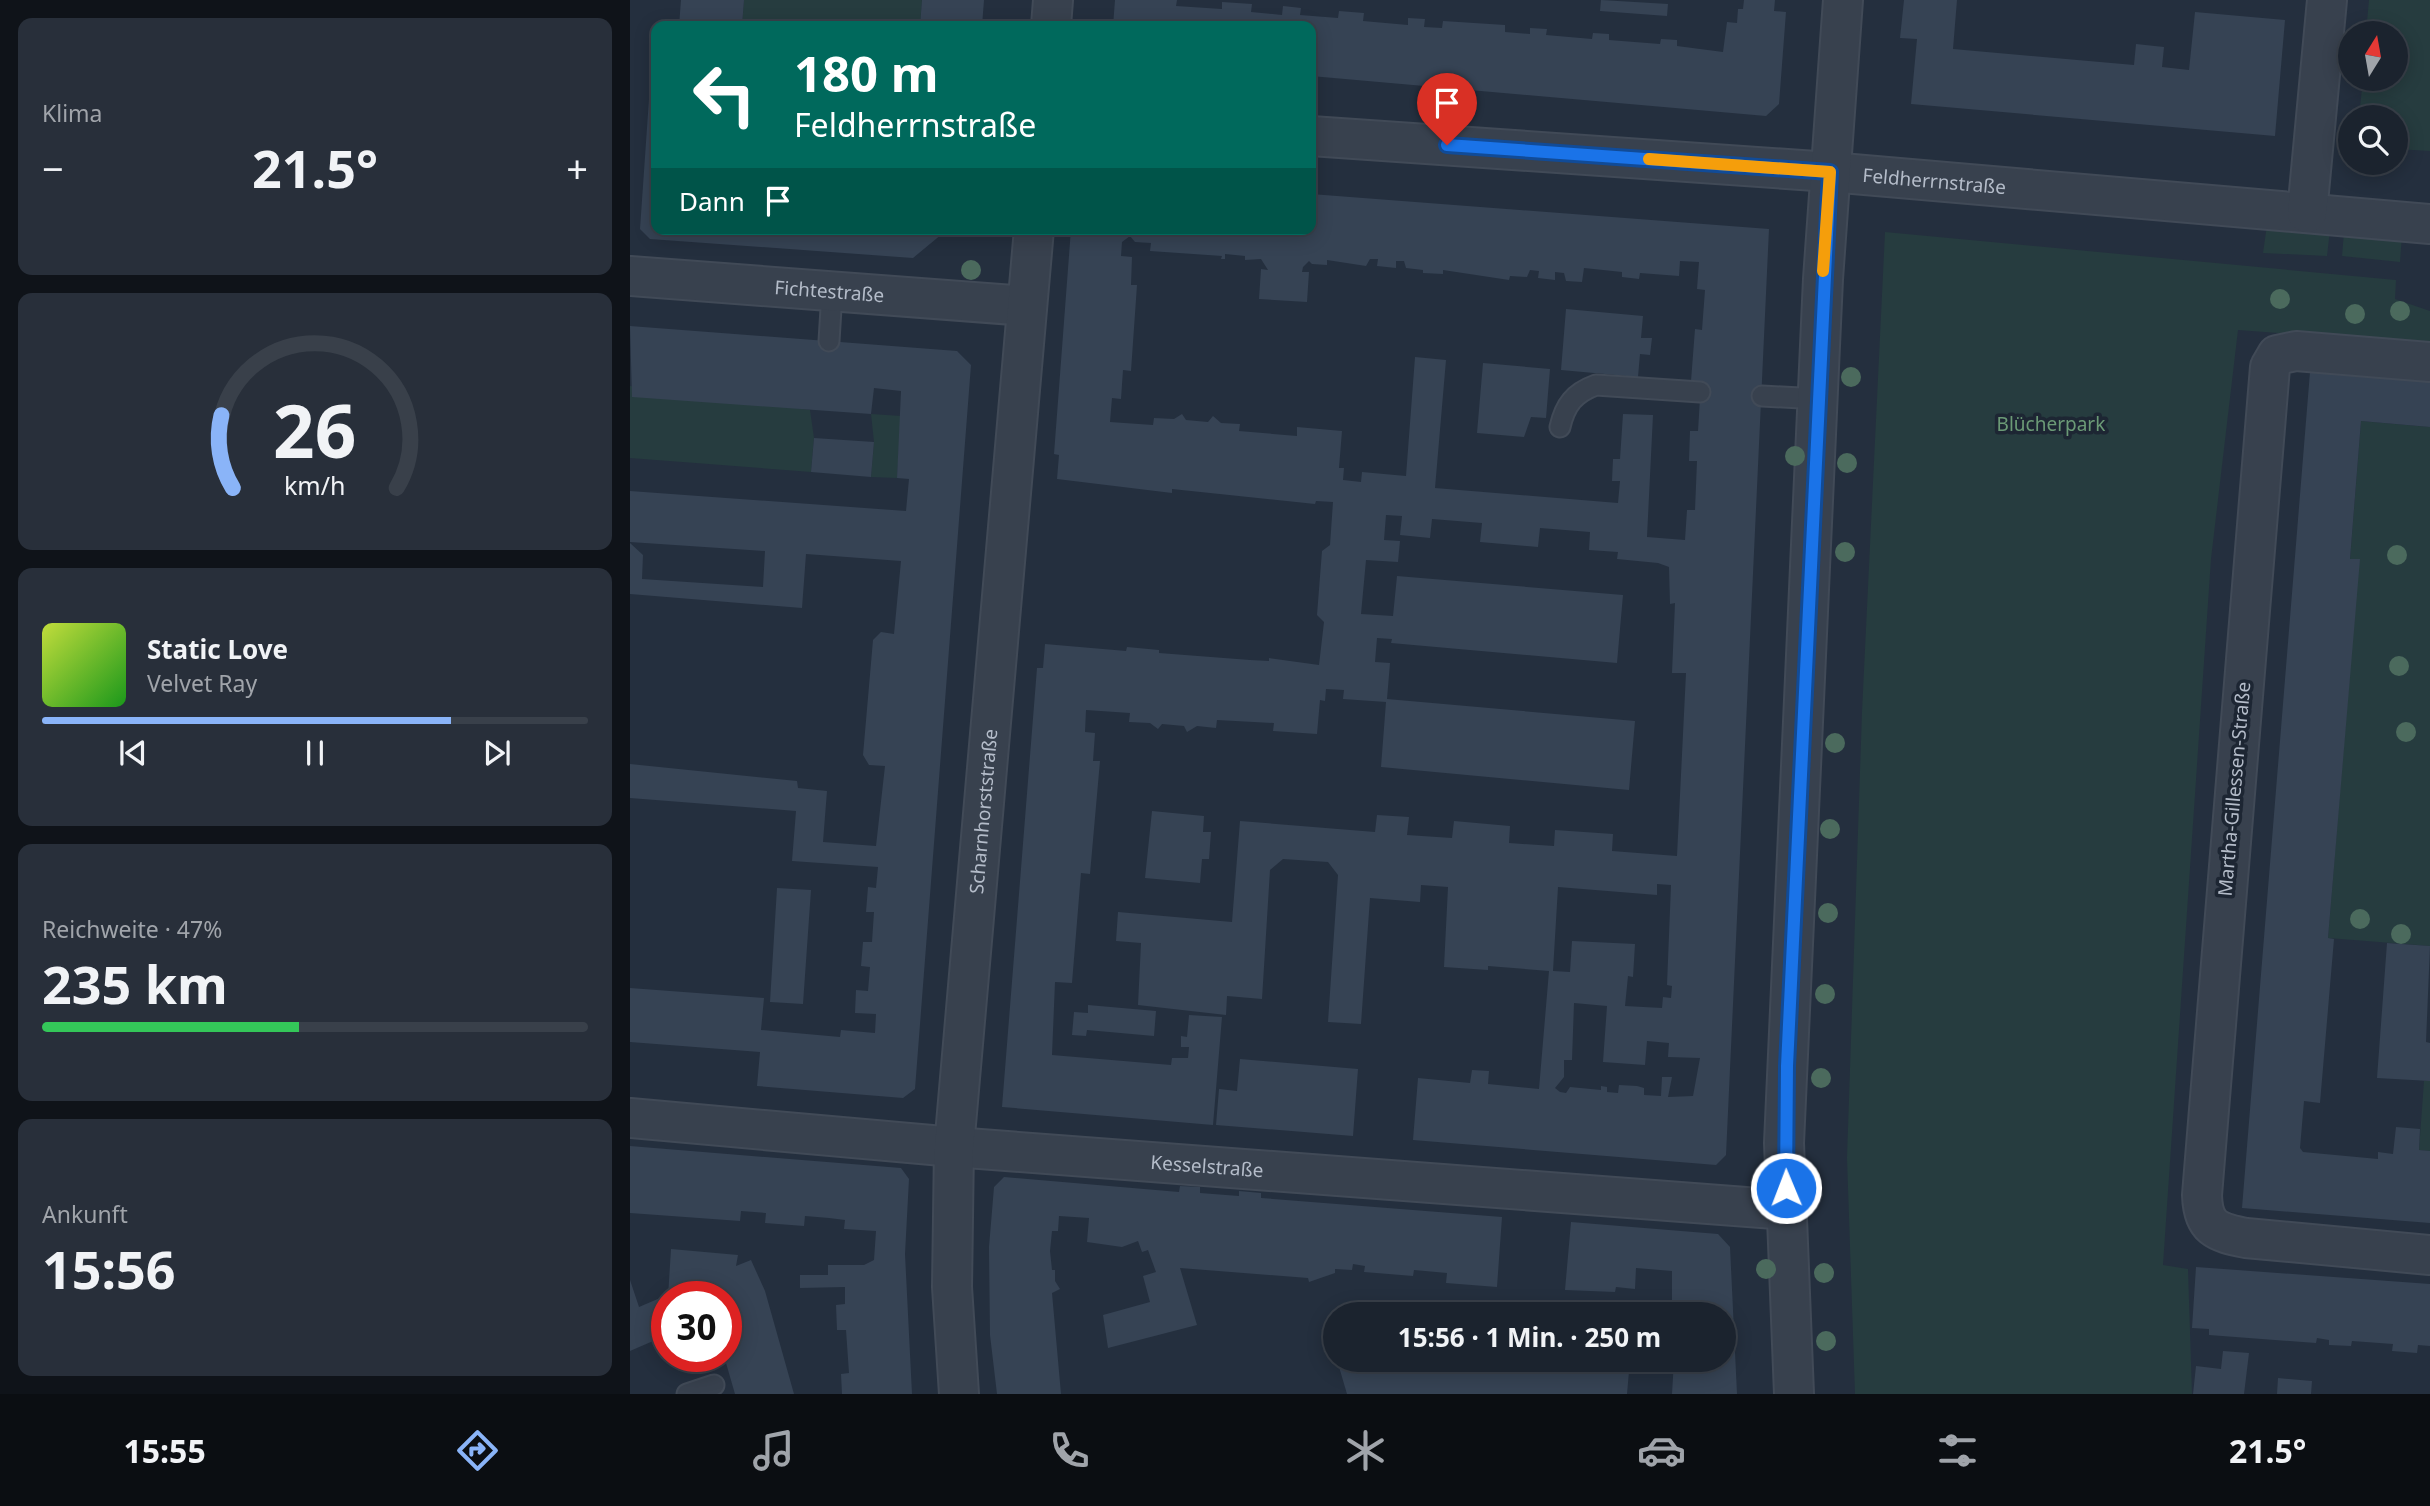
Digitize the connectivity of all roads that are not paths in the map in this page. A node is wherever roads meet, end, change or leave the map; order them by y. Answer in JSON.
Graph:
{"nodes":[{"id":1,"x":1053,"y":0,"type":"edge"},
{"id":2,"x":1843,"y":0,"type":"edge"},
{"id":3,"x":2327,"y":0,"type":"edge"},
{"id":4,"x":1051,"y":21,"type":"edge"},
{"id":5,"x":1316,"y":136,"type":"edge"},
{"id":6,"x":1830,"y":172,"type":"junction"},
{"id":7,"x":2307,"y":213,"type":"junction"},
{"id":8,"x":2430,"y":224,"type":"edge"},
{"id":9,"x":1033,"y":235,"type":"edge"},
{"id":10,"x":630,"y":276,"type":"edge"},
{"id":11,"x":832,"y":292,"type":"junction"},
{"id":12,"x":1027,"y":306,"type":"junction"},
{"id":13,"x":829,"y":341,"type":"dead end"},
{"id":14,"x":2430,"y":362,"type":"edge"},
{"id":15,"x":1700,"y":392,"type":"dead end"},
{"id":16,"x":1762,"y":396,"type":"dead end"},
{"id":17,"x":1819,"y":399,"type":"junction"},
{"id":18,"x":1560,"y":427,"type":"dead end"},
{"id":19,"x":630,"y":1118,"type":"edge"},
{"id":20,"x":954,"y":1147,"type":"junction"},
{"id":21,"x":1786,"y":1210,"type":"junction"},
{"id":22,"x":2430,"y":1255,"type":"edge"},
{"id":23,"x":714,"y":1385,"type":"dead end"},
{"id":24,"x":687,"y":1394,"type":"edge"},
{"id":25,"x":959,"y":1394,"type":"edge"},
{"id":26,"x":1794,"y":1394,"type":"edge"}],
"edges":[{"from":1,"to":4,"type":"street"},
{"from":2,"to":6,"type":"street"},
{"from":3,"to":7,"type":"street"},
{"from":5,"to":6,"type":"street","name":"Feldherrnstraße"},
{"from":6,"to":7,"type":"street","name":"Feldherrnstraße"},
{"from":6,"to":17,"type":"street"},
{"from":7,"to":8,"type":"street","name":"Feldherrnstraße"},
{"from":9,"to":12,"type":"street","name":"Scharnhorststraße"},
{"from":10,"to":11,"type":"street","name":"Fichtestraße"},
{"from":11,"to":12,"type":"street","name":"Fichtestraße"},
{"from":11,"to":13,"type":"lane"},
{"from":12,"to":20,"type":"street","name":"Scharnhorststraße"},
{"from":14,"to":22,"type":"street","name":"Martha-Gillessen-Straße"},
{"from":15,"to":18,"type":"lane"},
{"from":16,"to":17,"type":"lane"},
{"from":17,"to":21,"type":"street"},
{"from":19,"to":20,"type":"street","name":"Kesselstraße"},
{"from":20,"to":21,"type":"street","name":"Kesselstraße"},
{"from":20,"to":25,"type":"street","name":"Scharnhorststraße"},
{"from":21,"to":26,"type":"street"},
{"from":23,"to":24,"type":"lane"}]}
